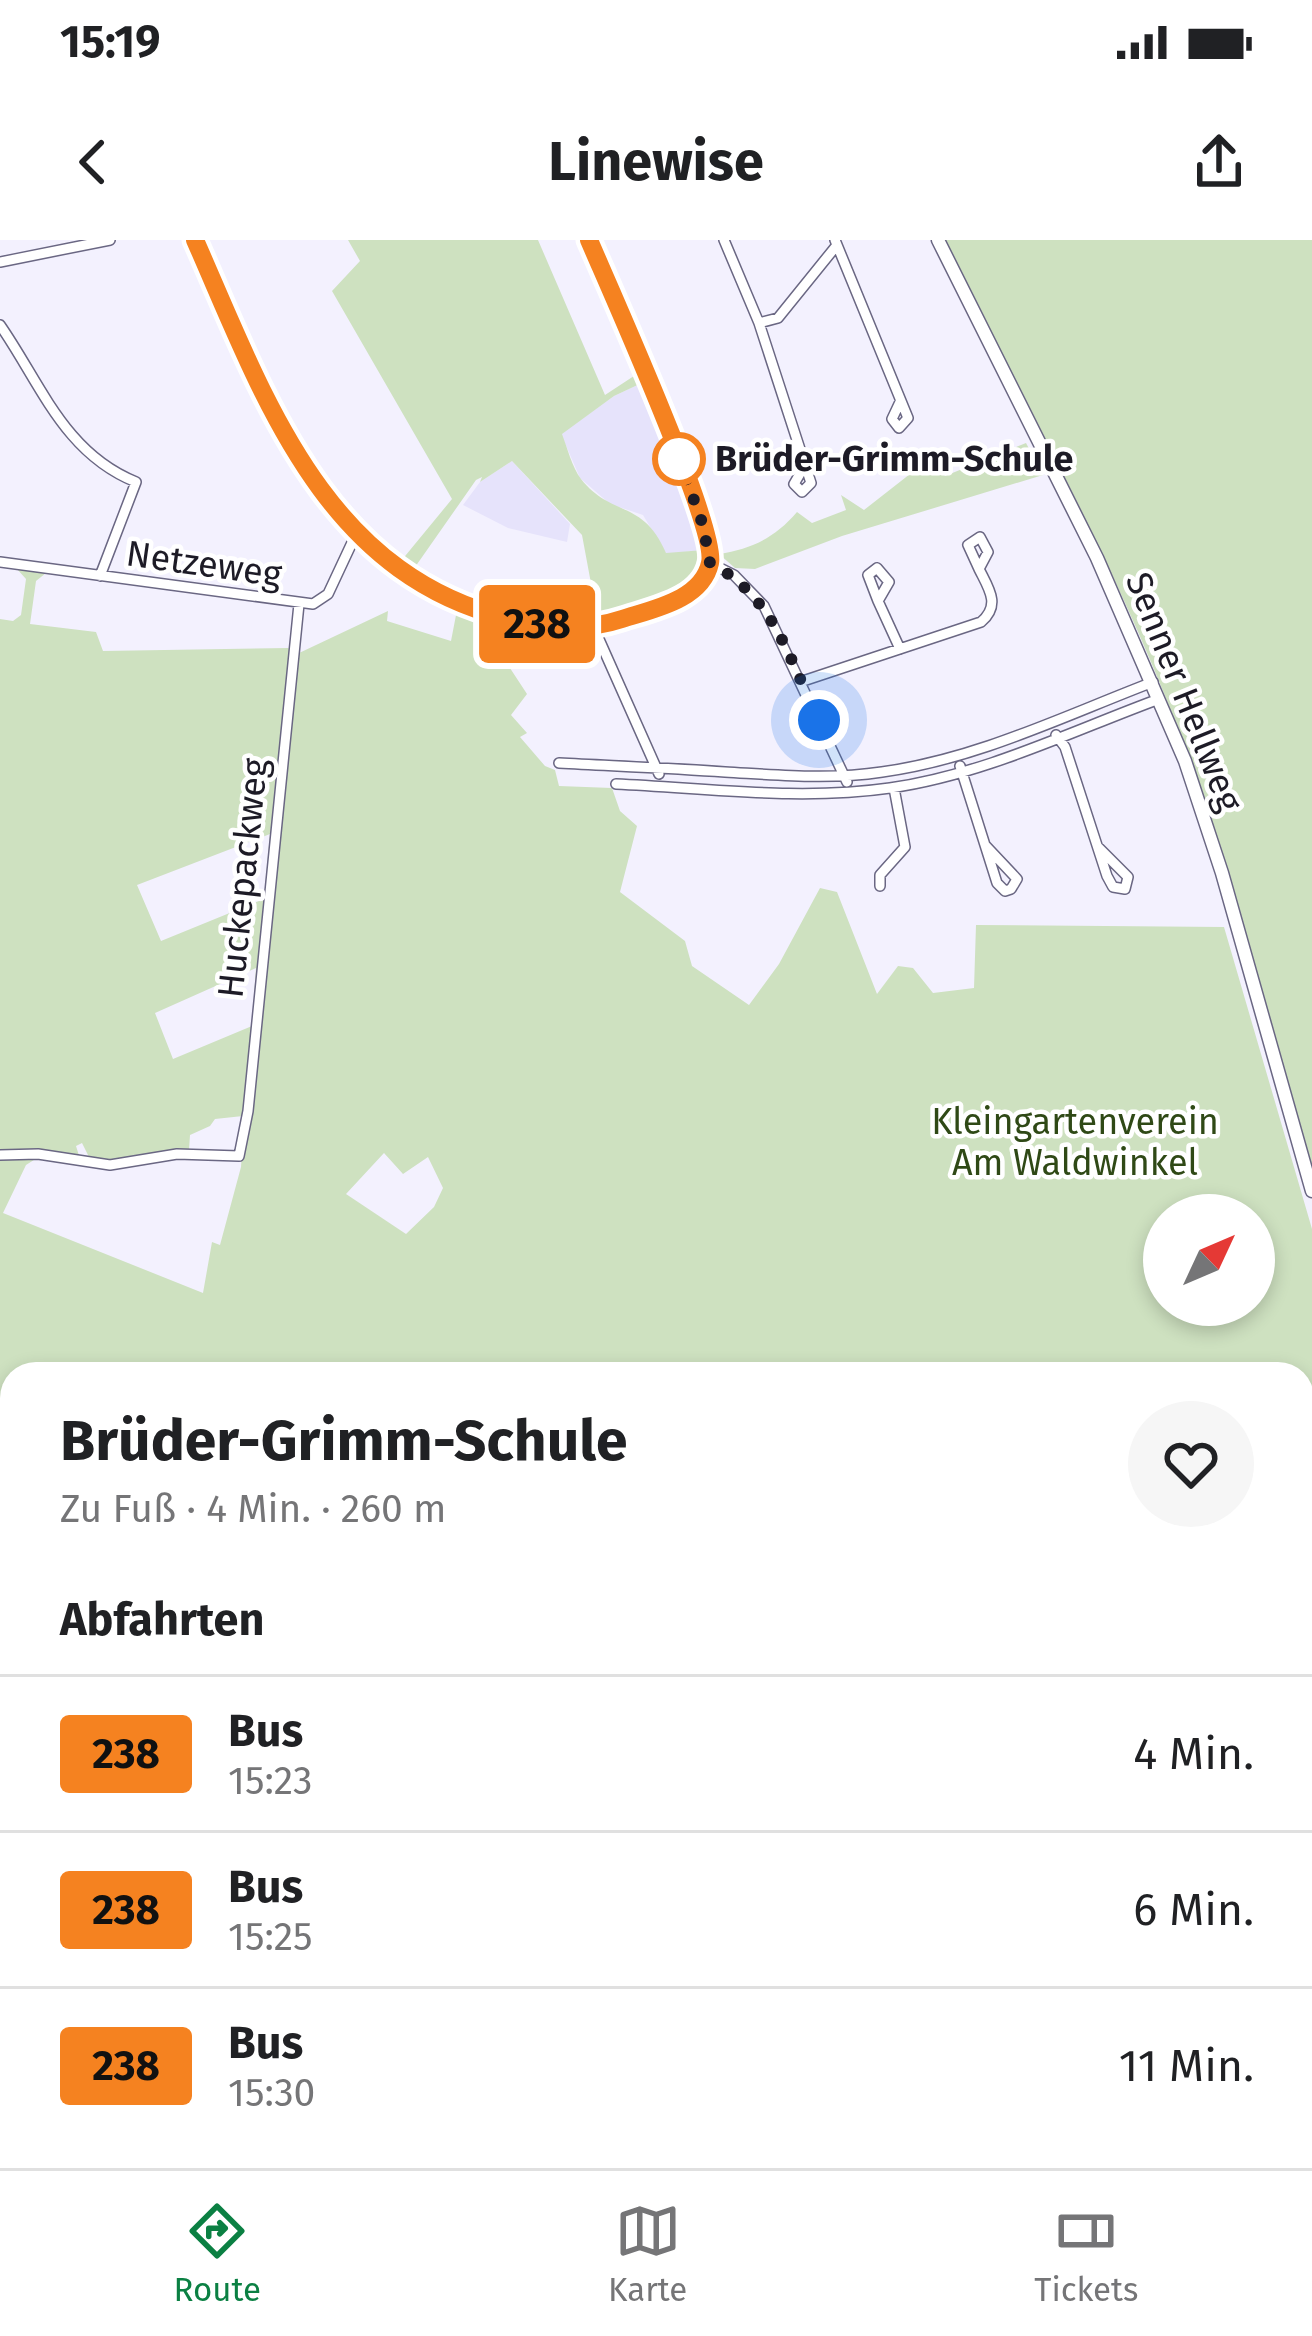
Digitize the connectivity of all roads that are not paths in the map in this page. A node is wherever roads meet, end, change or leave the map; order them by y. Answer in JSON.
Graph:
{"nodes":[{"id":1,"x":110,"y":240,"type":"edge"},
{"id":2,"x":196,"y":240,"type":"edge"},
{"id":3,"x":589,"y":240,"type":"edge"},
{"id":4,"x":724,"y":240,"type":"edge"},
{"id":5,"x":938,"y":240,"type":"edge"},
{"id":6,"x":836,"y":242,"type":"edge"},
{"id":7,"x":0,"y":262,"type":"edge"},
{"id":8,"x":758,"y":323,"type":"junction"},
{"id":9,"x":0,"y":325,"type":"edge"},
{"id":10,"x":900,"y":402,"type":"dead end"},
{"id":11,"x":805,"y":465,"type":"dead end"},
{"id":12,"x":357,"y":532,"type":"junction"},
{"id":13,"x":0,"y":562,"type":"edge"},
{"id":14,"x":710,"y":563,"type":"junction"},
{"id":15,"x":979,"y":569,"type":"dead end"},
{"id":16,"x":100,"y":576,"type":"junction"},
{"id":17,"x":878,"y":602,"type":"dead end"},
{"id":18,"x":299,"y":604,"type":"junction"},
{"id":19,"x":594,"y":628,"type":"junction"},
{"id":20,"x":900,"y":649,"type":"junction"},
{"id":21,"x":800,"y":682,"type":"junction"},
{"id":22,"x":1153,"y":682,"type":"junction"},
{"id":23,"x":1160,"y":698,"type":"junction"},
{"id":24,"x":1052,"y":724,"type":"junction"},
{"id":25,"x":1058,"y":740,"type":"junction"},
{"id":26,"x":956,"y":756,"type":"junction"},
{"id":27,"x":560,"y":763,"type":"dead end"},
{"id":28,"x":659,"y":769,"type":"junction"},
{"id":29,"x":961,"y":771,"type":"junction"},
{"id":30,"x":847,"y":776,"type":"junction"},
{"id":31,"x":616,"y":784,"type":"dead end"},
{"id":32,"x":659,"y":786,"type":"junction"},
{"id":33,"x":894,"y":788,"type":"junction"},
{"id":34,"x":848,"y":793,"type":"junction"},
{"id":35,"x":986,"y":846,"type":"junction"},
{"id":36,"x":1098,"y":848,"type":"dead end"},
{"id":37,"x":880,"y":886,"type":"dead end"},
{"id":38,"x":0,"y":1156,"type":"edge"},
{"id":39,"x":1312,"y":1191,"type":"edge"}],
"edges":[{"from":1,"to":7,"type":"street"},
{"from":2,"to":12,"type":"street"},
{"from":3,"to":14,"type":"street"},
{"from":4,"to":8,"type":"street"},
{"from":5,"to":22,"type":"street","name":"Senner Hellweg"},
{"from":6,"to":8,"type":"street"},
{"from":6,"to":10,"type":"street"},
{"from":8,"to":11,"type":"street"},
{"from":9,"to":16,"type":"street"},
{"from":12,"to":18,"type":"street","name":"Netzeweg"},
{"from":12,"to":19,"type":"street"},
{"from":13,"to":16,"type":"street","name":"Netzeweg"},
{"from":14,"to":19,"type":"street"},
{"from":14,"to":21,"type":"street"},
{"from":15,"to":20,"type":"street"},
{"from":16,"to":18,"type":"street","name":"Netzeweg"},
{"from":17,"to":20,"type":"street"},
{"from":18,"to":38,"type":"street","name":"Huckepackweg"},
{"from":19,"to":28,"type":"street"},
{"from":20,"to":21,"type":"street"},
{"from":21,"to":30,"type":"street"},
{"from":22,"to":23,"type":"street","name":"Senner Hellweg"},
{"from":22,"to":24,"type":"street"},
{"from":23,"to":25,"type":"street"},
{"from":23,"to":39,"type":"street","name":"Senner Hellweg"},
{"from":24,"to":25,"type":"street"},
{"from":24,"to":26,"type":"street"},
{"from":25,"to":29,"type":"street"},
{"from":25,"to":36,"type":"street"},
{"from":26,"to":29,"type":"street"},
{"from":26,"to":30,"type":"street"},
{"from":27,"to":28,"type":"street"},
{"from":28,"to":30,"type":"street"},
{"from":28,"to":32,"type":"street"},
{"from":29,"to":33,"type":"street"},
{"from":29,"to":35,"type":"street"},
{"from":30,"to":34,"type":"street"},
{"from":31,"to":32,"type":"street"},
{"from":32,"to":34,"type":"street"},
{"from":33,"to":34,"type":"street"},
{"from":33,"to":37,"type":"street"},
{"from":35,"to":35,"type":"street"}]}
